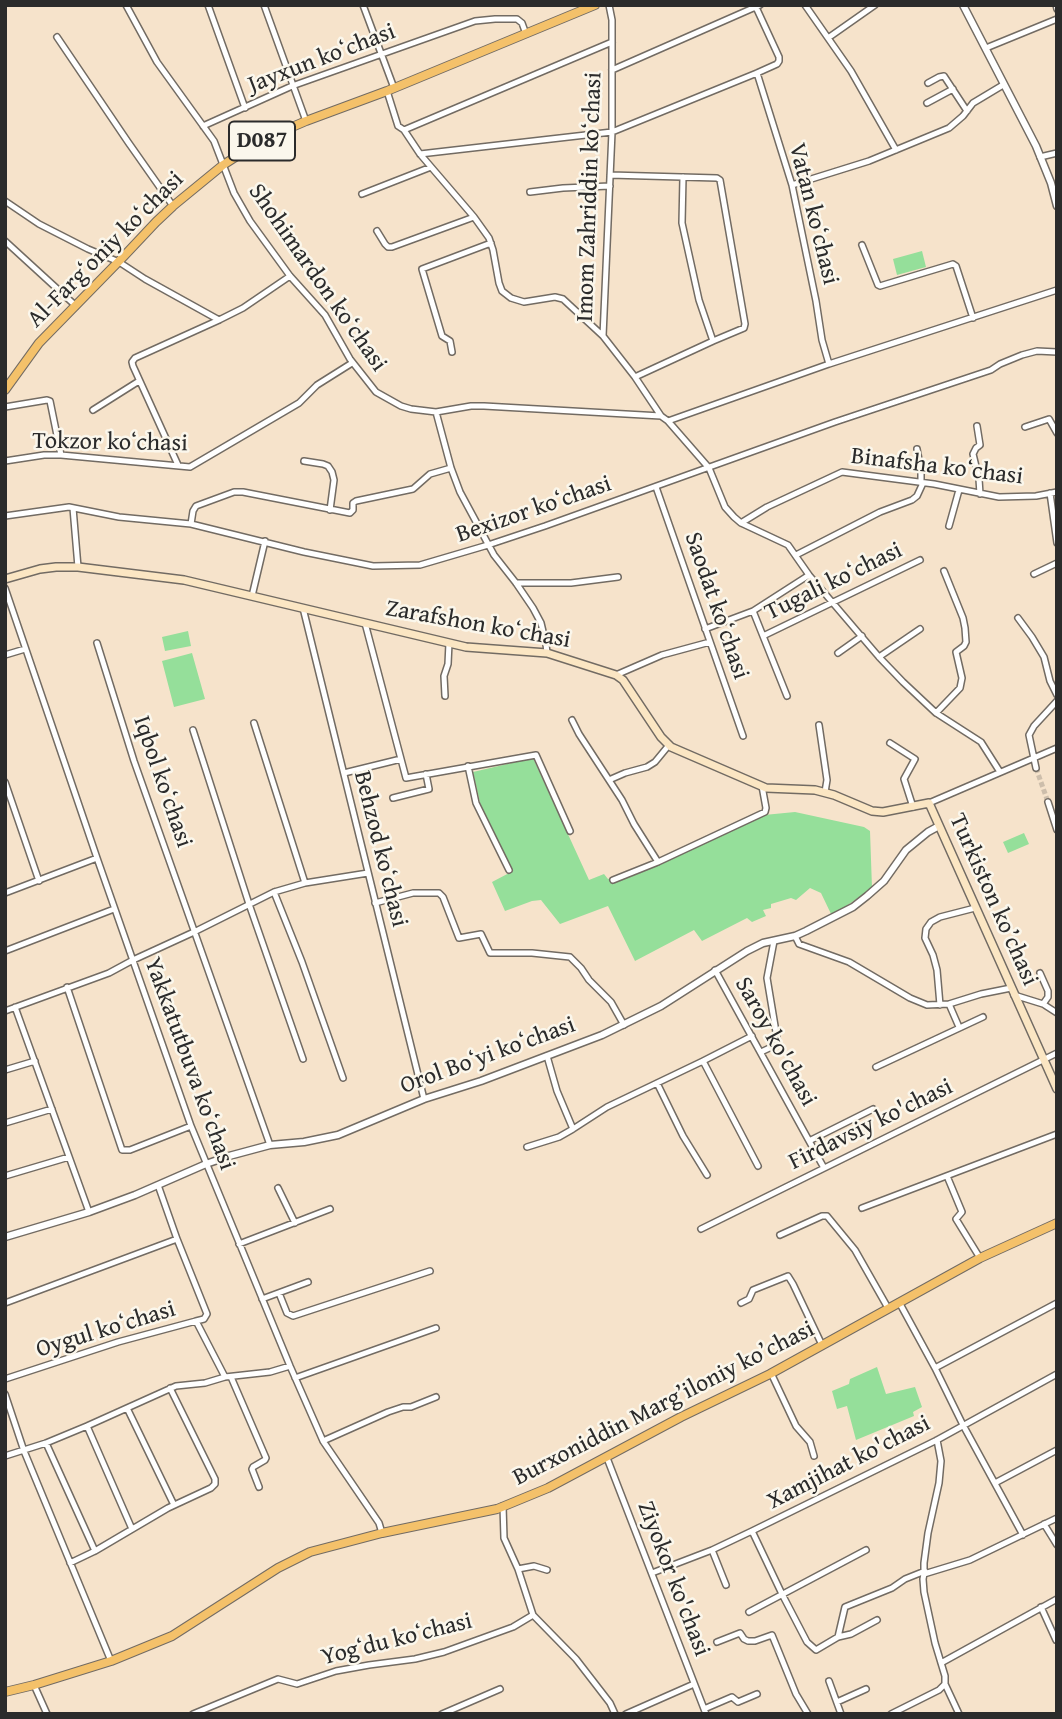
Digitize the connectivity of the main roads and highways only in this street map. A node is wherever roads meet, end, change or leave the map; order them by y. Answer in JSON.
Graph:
{"nodes":[{"id":1,"x":595,"y":5,"type":"edge"},
{"id":2,"x":6,"y":385,"type":"edge"},
{"id":3,"x":5,"y":579,"type":"edge"},
{"id":4,"x":929,"y":803,"type":"joint"},
{"id":5,"x":1057,"y":1089,"type":"edge"},
{"id":6,"x":1057,"y":1223,"type":"edge"},
{"id":7,"x":5,"y":1692,"type":"edge"}],
"edges":[{"from":1,"to":2,"type":"main road","name":"Al-Fargʻoniy koʻchasi","number":"D087"},
{"from":3,"to":4,"type":"main road","name":"Zarafshon koʻchasi"},
{"from":4,"to":5,"type":"main road","name":"Turkiston ko’chasi"},
{"from":6,"to":7,"type":"main road","name":"Burxoniddin Marg’iloniy ko’chasi"}]}
